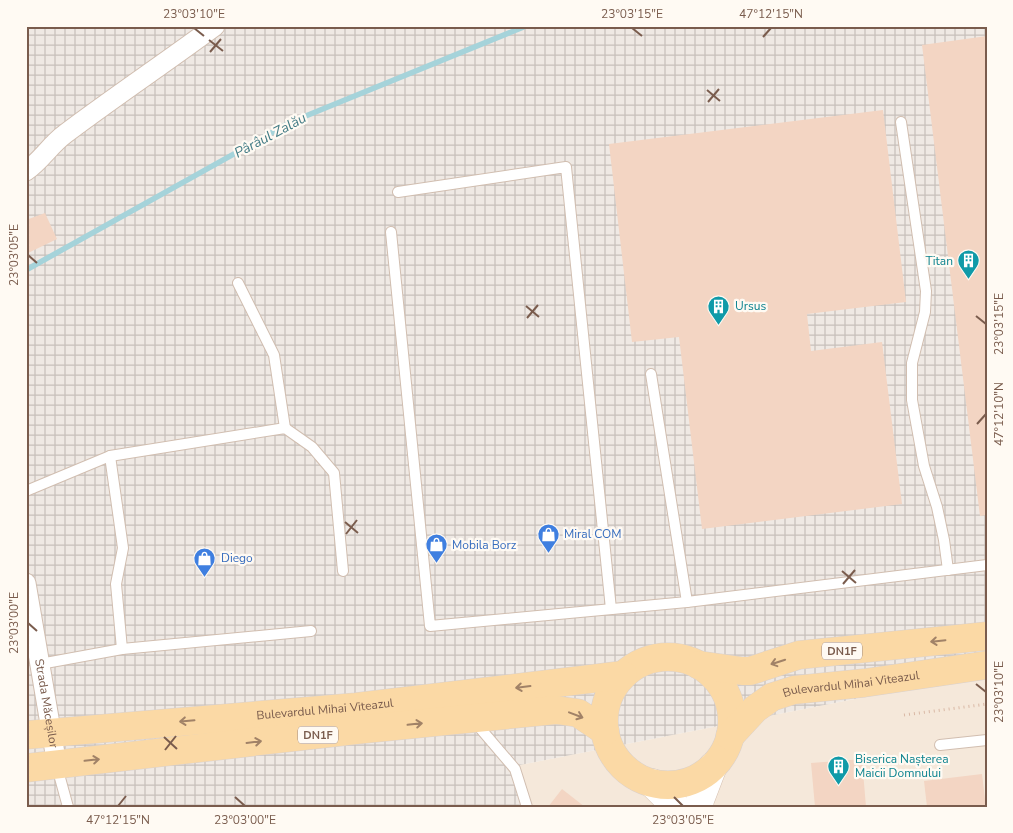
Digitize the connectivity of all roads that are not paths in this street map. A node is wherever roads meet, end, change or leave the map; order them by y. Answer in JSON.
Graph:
{"nodes":[{"id":1,"x":215,"y":26,"type":"edge"},
{"id":2,"x":901,"y":122,"type":"dead end"},
{"id":3,"x":26,"y":171,"type":"edge"},
{"id":4,"x":398,"y":192,"type":"dead end"},
{"id":5,"x":391,"y":232,"type":"dead end"},
{"id":6,"x":238,"y":283,"type":"dead end"},
{"id":7,"x":651,"y":374,"type":"dead end"},
{"id":8,"x":285,"y":428,"type":"junction"},
{"id":9,"x":110,"y":456,"type":"junction"},
{"id":10,"x":26,"y":491,"type":"edge"},
{"id":11,"x":987,"y":566,"type":"edge"},
{"id":12,"x":948,"y":570,"type":"junction"},
{"id":13,"x":343,"y":571,"type":"dead end"},
{"id":14,"x":26,"y":583,"type":"edge"},
{"id":15,"x":687,"y":602,"type":"junction"},
{"id":16,"x":612,"y":609,"type":"junction"},
{"id":17,"x":311,"y":631,"type":"dead end"},
{"id":18,"x":987,"y":636,"type":"edge"},
{"id":19,"x":122,"y":649,"type":"junction"},
{"id":20,"x":40,"y":664,"type":"junction"},
{"id":21,"x":699,"y":664,"type":"junction"},
{"id":22,"x":987,"y":665,"type":"edge"},
{"id":23,"x":623,"y":675,"type":"junction"},
{"id":24,"x":472,"y":719,"type":"junction"},
{"id":25,"x":604,"y":731,"type":"junction"},
{"id":26,"x":39,"y":734,"type":"edge"},
{"id":27,"x":730,"y":736,"type":"junction"},
{"id":28,"x":987,"y":740,"type":"edge"},
{"id":29,"x":940,"y":745,"type":"dead end"},
{"id":30,"x":57,"y":764,"type":"junction"},
{"id":31,"x":713,"y":766,"type":"junction"},
{"id":32,"x":26,"y":768,"type":"edge"},
{"id":33,"x":652,"y":783,"type":"junction"},
{"id":34,"x":68,"y":807,"type":"edge"},
{"id":35,"x":527,"y":807,"type":"edge"},
{"id":36,"x":676,"y":807,"type":"edge"},
{"id":37,"x":699,"y":807,"type":"edge"}],
"edges":[{"from":1,"to":3,"type":"street"},
{"from":2,"to":12,"type":"lane"},
{"from":4,"to":16,"type":"lane"},
{"from":5,"to":16,"type":"lane"},
{"from":6,"to":8,"type":"lane"},
{"from":7,"to":15,"type":"lane"},
{"from":8,"to":9,"type":"lane"},
{"from":8,"to":13,"type":"lane"},
{"from":9,"to":10,"type":"lane"},
{"from":9,"to":19,"type":"lane"},
{"from":11,"to":12,"type":"lane"},
{"from":12,"to":15,"type":"lane"},
{"from":14,"to":20,"type":"street","name":"Strada Măceșilor"},
{"from":15,"to":16,"type":"lane"},
{"from":17,"to":19,"type":"lane"},
{"from":18,"to":21,"type":"main road","number":"DN1F","one_way":true},
{"from":19,"to":20,"type":"lane"},
{"from":20,"to":26,"type":"street","name":"Strada Măceșilor"},
{"from":21,"to":23,"type":"main road","number":"DN1F"},
{"from":21,"to":27,"type":"main road","number":"DN1F"},
{"from":22,"to":27,"type":"main road","name":"Bulevardul Mihai Viteazul","number":"DN1F"},
{"from":23,"to":25,"type":"main road","number":"DN1F"},
{"from":23,"to":26,"type":"main road","name":"Bulevardul Mihai Viteazul","number":"DN1F","one_way":true},
{"from":24,"to":25,"type":"main road","name":"Bulevardul Mihai Viteazul","number":"DN1F","one_way":true},
{"from":30,"to":24,"type":"main road","name":"Bulevardul Mihai Viteazul","number":"DN1F","one_way":true},
{"from":24,"to":35,"type":"lane"},
{"from":25,"to":33,"type":"main road","number":"DN1F"},
{"from":26,"to":30,"type":"street","name":"Strada Măceșilor"},
{"from":27,"to":31,"type":"main road","number":"DN1F"},
{"from":28,"to":29,"type":"lane"},
{"from":30,"to":32,"type":"main road","name":"Bulevardul Mihai Viteazul","number":"DN1F"},
{"from":30,"to":34,"type":"lane"},
{"from":31,"to":33,"type":"main road","number":"DN1F"},
{"from":31,"to":37,"type":"street"},
{"from":33,"to":36,"type":"street"}]}
